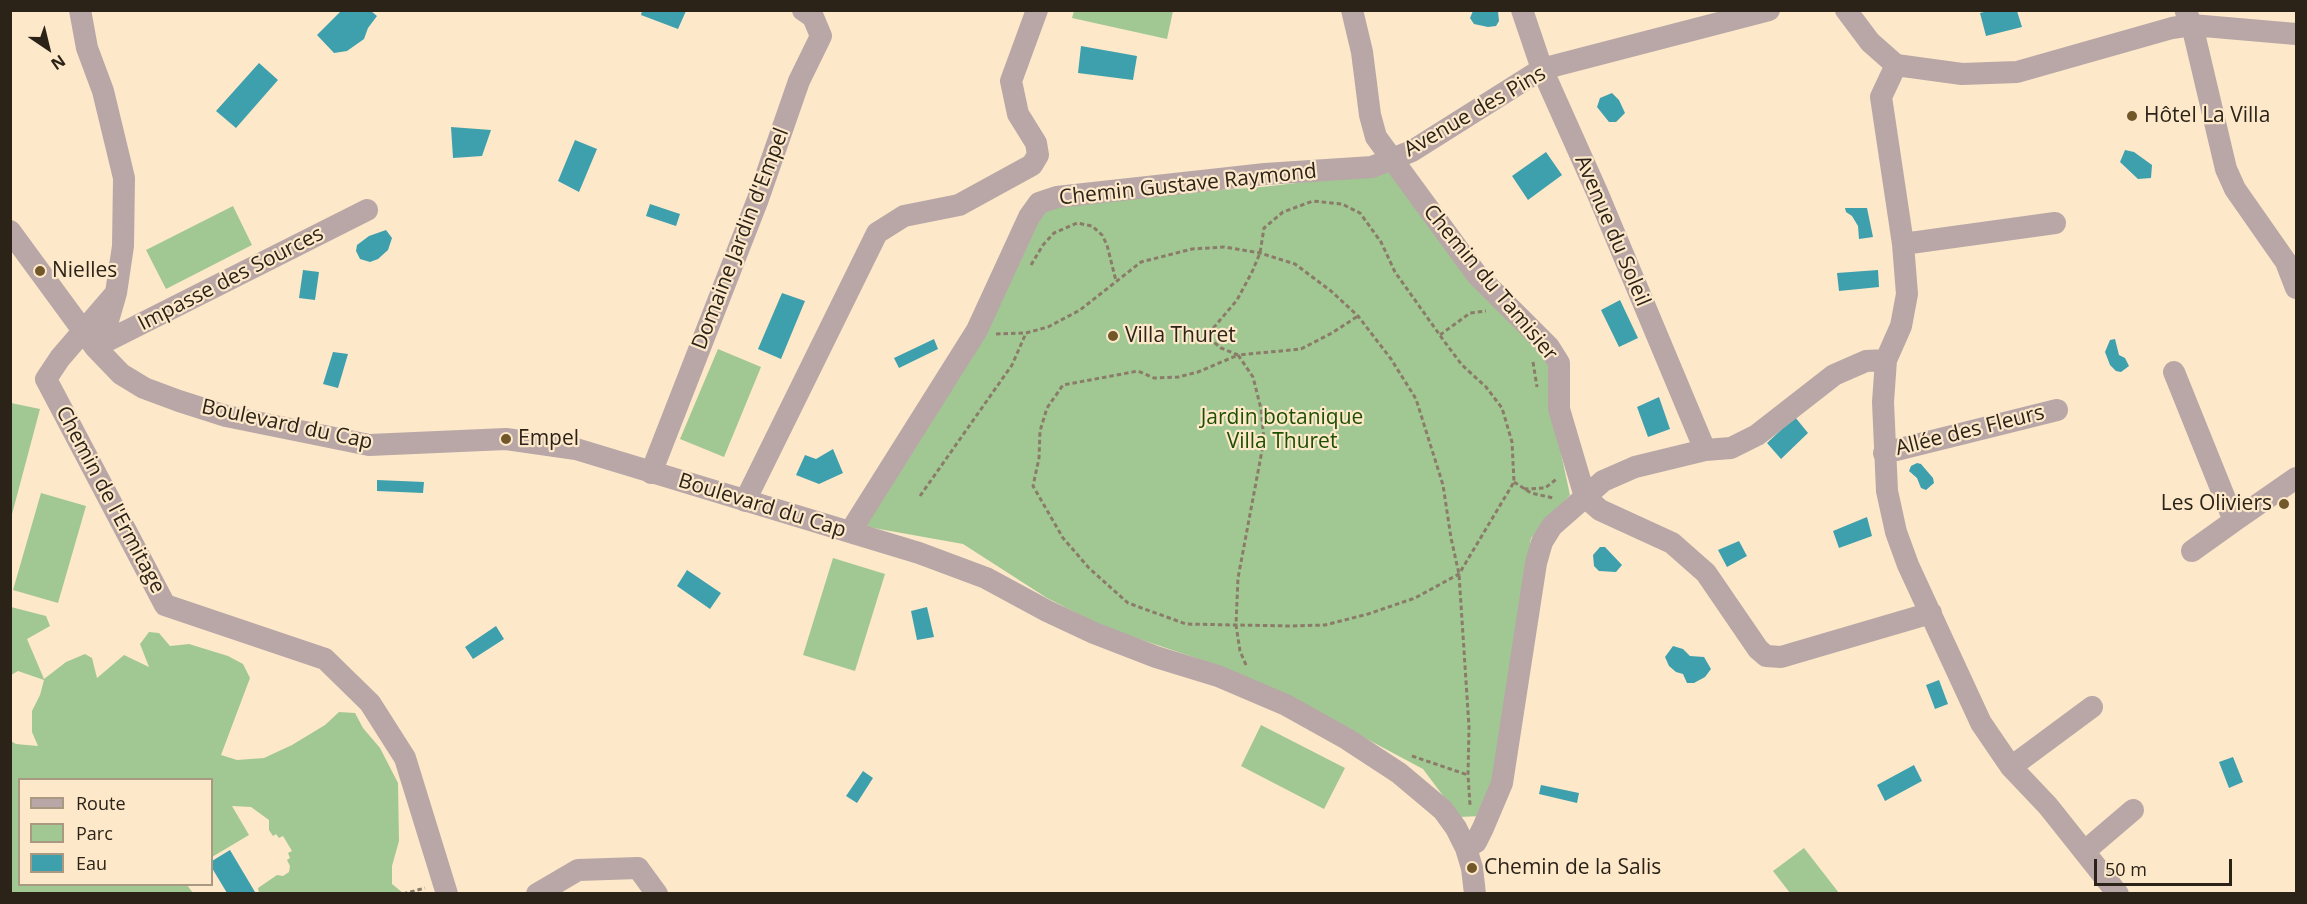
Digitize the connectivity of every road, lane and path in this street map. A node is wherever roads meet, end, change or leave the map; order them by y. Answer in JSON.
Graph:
{"nodes":[{"id":1,"x":80,"y":10,"type":"edge"},
{"id":2,"x":803,"y":10,"type":"edge"},
{"id":3,"x":1037,"y":10,"type":"edge"},
{"id":4,"x":1352,"y":10,"type":"edge"},
{"id":5,"x":1522,"y":10,"type":"edge"},
{"id":6,"x":1769,"y":10,"type":"edge"},
{"id":7,"x":1846,"y":10,"type":"edge"},
{"id":8,"x":2189,"y":18,"type":"edge"},
{"id":9,"x":2296,"y":34,"type":"edge"},
{"id":10,"x":1896,"y":65,"type":"junction"},
{"id":11,"x":1542,"y":69,"type":"junction"},
{"id":12,"x":1392,"y":160,"type":"junction"},
{"id":13,"x":367,"y":210,"type":"dead end"},
{"id":14,"x":2055,"y":223,"type":"dead end"},
{"id":15,"x":10,"y":231,"type":"edge"},
{"id":16,"x":1902,"y":244,"type":"junction"},
{"id":17,"x":1260,"y":253,"type":"junction"},
{"id":18,"x":1029,"y":269,"type":"dead end"},
{"id":19,"x":1116,"y":281,"type":"junction"},
{"id":20,"x":2296,"y":288,"type":"edge"},
{"id":21,"x":1492,"y":310,"type":"dead end"},
{"id":22,"x":1358,"y":316,"type":"junction"},
{"id":23,"x":1003,"y":326,"type":"dead end"},
{"id":24,"x":976,"y":330,"type":"junction"},
{"id":25,"x":1026,"y":333,"type":"junction"},
{"id":26,"x":1001,"y":335,"type":"junction"},
{"id":27,"x":1440,"y":335,"type":"junction"},
{"id":28,"x":89,"y":339,"type":"junction"},
{"id":29,"x":1526,"y":354,"type":"dead end"},
{"id":30,"x":1239,"y":355,"type":"junction"},
{"id":31,"x":1886,"y":360,"type":"junction"},
{"id":32,"x":2174,"y":372,"type":"dead end"},
{"id":33,"x":1539,"y":393,"type":"dead end"},
{"id":34,"x":2057,"y":410,"type":"dead end"},
{"id":35,"x":1705,"y":450,"type":"junction"},
{"id":36,"x":1884,"y":453,"type":"junction"},
{"id":37,"x":1557,"y":469,"type":"dead end"},
{"id":38,"x":651,"y":473,"type":"junction"},
{"id":39,"x":2296,"y":478,"type":"edge"},
{"id":40,"x":1514,"y":482,"type":"junction"},
{"id":41,"x":1524,"y":489,"type":"junction"},
{"id":42,"x":920,"y":496,"type":"dead end"},
{"id":43,"x":745,"y":501,"type":"junction"},
{"id":44,"x":1580,"y":502,"type":"junction"},
{"id":45,"x":2234,"y":521,"type":"junction"},
{"id":46,"x":850,"y":532,"type":"junction"},
{"id":47,"x":2192,"y":551,"type":"dead end"},
{"id":48,"x":1459,"y":574,"type":"junction"},
{"id":49,"x":1930,"y":613,"type":"junction"},
{"id":50,"x":1236,"y":624,"type":"junction"},
{"id":51,"x":2092,"y":707,"type":"dead end"},
{"id":52,"x":2011,"y":767,"type":"junction"},
{"id":53,"x":2133,"y":810,"type":"dead end"},
{"id":54,"x":1483,"y":828,"type":"junction"},
{"id":55,"x":1466,"y":848,"type":"junction"},
{"id":56,"x":2085,"y":851,"type":"junction"},
{"id":57,"x":447,"y":894,"type":"edge"},
{"id":58,"x":537,"y":894,"type":"edge"},
{"id":59,"x":657,"y":894,"type":"edge"},
{"id":60,"x":1474,"y":894,"type":"edge"},
{"id":61,"x":2118,"y":894,"type":"edge"}],
"edges":[{"from":1,"to":28,"type":"street"},
{"from":2,"to":38,"type":"street","name":"Domaine Jardin d'Empel"},
{"from":3,"to":43,"type":"street"},
{"from":4,"to":12,"type":"street","name":"Chemin du Tamisier"},
{"from":5,"to":11,"type":"street","name":"Avenue du Soleil"},
{"from":6,"to":11,"type":"street","name":"Avenue des Pins"},
{"from":7,"to":10,"type":"street"},
{"from":8,"to":9,"type":"street"},
{"from":8,"to":10,"type":"street"},
{"from":8,"to":20,"type":"street"},
{"from":10,"to":16,"type":"street"},
{"from":11,"to":12,"type":"street","name":"Avenue des Pins"},
{"from":11,"to":35,"type":"street","name":"Avenue du Soleil"},
{"from":12,"to":24,"type":"street","name":"Chemin Gustave Raymond"},
{"from":12,"to":44,"type":"street","name":"Chemin du Tamisier"},
{"from":13,"to":28,"type":"street","name":"Impasse des Sources"},
{"from":14,"to":16,"type":"street"},
{"from":15,"to":28,"type":"street","name":"Boulevard du Cap"},
{"from":16,"to":31,"type":"street"},
{"from":17,"to":19,"type":"path"},
{"from":17,"to":22,"type":"path"},
{"from":17,"to":27,"type":"path"},
{"from":17,"to":30,"type":"path"},
{"from":18,"to":19,"type":"path"},
{"from":19,"to":25,"type":"path"},
{"from":21,"to":27,"type":"path"},
{"from":22,"to":30,"type":"path"},
{"from":22,"to":48,"type":"path"},
{"from":23,"to":26,"type":"path"},
{"from":24,"to":26,"type":"path"},
{"from":24,"to":46,"type":"street","name":"Chemin Gustave Raymond"},
{"from":25,"to":26,"type":"path"},
{"from":25,"to":42,"type":"path"},
{"from":27,"to":40,"type":"path"},
{"from":28,"to":38,"type":"street","name":"Boulevard du Cap"},
{"from":28,"to":57,"type":"street","name":"Chemin de l'Ermitage"},
{"from":29,"to":33,"type":"path"},
{"from":30,"to":50,"type":"path"},
{"from":30,"to":50,"type":"path"},
{"from":31,"to":35,"type":"street"},
{"from":31,"to":36,"type":"street"},
{"from":32,"to":45,"type":"street"},
{"from":34,"to":36,"type":"street","name":"Allée des Fleurs"},
{"from":35,"to":44,"type":"street"},
{"from":36,"to":49,"type":"street"},
{"from":37,"to":41,"type":"path"},
{"from":38,"to":43,"type":"street","name":"Boulevard du Cap"},
{"from":39,"to":45,"type":"street"},
{"from":40,"to":41,"type":"path"},
{"from":40,"to":48,"type":"path"},
{"from":41,"to":44,"type":"path"},
{"from":43,"to":46,"type":"street","name":"Boulevard du Cap"},
{"from":44,"to":49,"type":"street"},
{"from":44,"to":54,"type":"street"},
{"from":45,"to":47,"type":"street"},
{"from":46,"to":55,"type":"street","name":"Boulevard du Cap"},
{"from":48,"to":50,"type":"path"},
{"from":48,"to":54,"type":"path"},
{"from":49,"to":52,"type":"street"},
{"from":51,"to":52,"type":"street"},
{"from":52,"to":56,"type":"street"},
{"from":53,"to":56,"type":"street"},
{"from":54,"to":55,"type":"street"},
{"from":55,"to":60,"type":"street","name":"Boulevard du Cap"},
{"from":56,"to":61,"type":"street"},
{"from":58,"to":59,"type":"street"}]}
